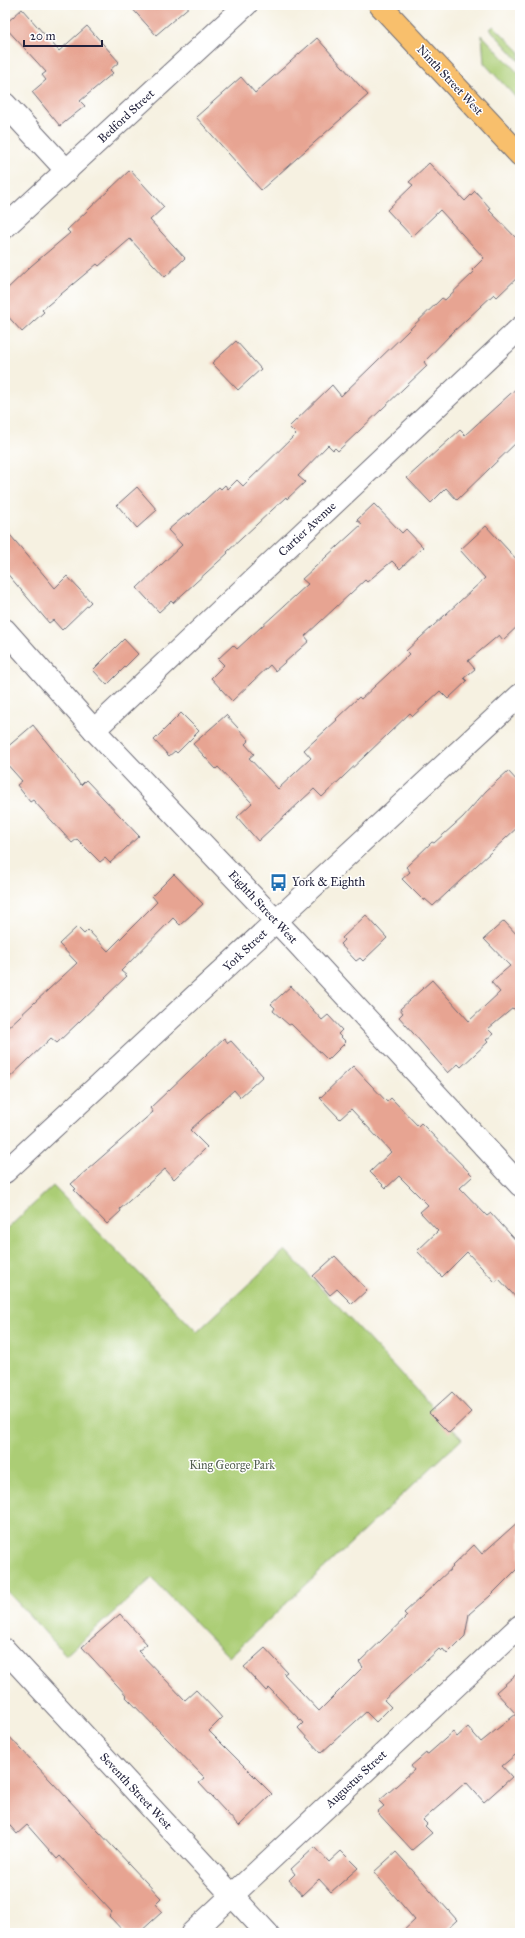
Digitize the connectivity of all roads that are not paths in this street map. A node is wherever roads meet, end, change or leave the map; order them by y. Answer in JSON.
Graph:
{"nodes":[{"id":1,"x":246,"y":5,"type":"edge"},
{"id":2,"x":380,"y":5,"type":"edge"},
{"id":3,"x":5,"y":104,"type":"edge"},
{"id":4,"x":520,"y":155,"type":"edge"},
{"id":5,"x":67,"y":171,"type":"junction"},
{"id":6,"x":5,"y":227,"type":"edge"},
{"id":7,"x":520,"y":328,"type":"edge"},
{"id":8,"x":5,"y":630,"type":"edge"},
{"id":9,"x":520,"y":695,"type":"edge"},
{"id":10,"x":94,"y":730,"type":"junction"},
{"id":11,"x":276,"y":921,"type":"junction"},
{"id":12,"x":5,"y":1172,"type":"edge"},
{"id":13,"x":520,"y":1185,"type":"edge"},
{"id":14,"x":520,"y":1626,"type":"edge"},
{"id":15,"x":5,"y":1650,"type":"edge"},
{"id":16,"x":232,"y":1896,"type":"junction"},
{"id":17,"x":192,"y":1933,"type":"edge"},
{"id":18,"x":266,"y":1933,"type":"edge"}],
"edges":[{"from":1,"to":5,"type":"street","name":"Bedford Street"},
{"from":2,"to":4,"type":"main road","name":"Ninth Street West"},
{"from":3,"to":5,"type":"street"},
{"from":5,"to":6,"type":"street","name":"Bedford Street"},
{"from":7,"to":10,"type":"street","name":"Cartier Avenue"},
{"from":8,"to":10,"type":"street","name":"Eighth Street West"},
{"from":9,"to":11,"type":"street","name":"York Street"},
{"from":10,"to":11,"type":"street","name":"Eighth Street West"},
{"from":11,"to":12,"type":"street","name":"York Street"},
{"from":11,"to":13,"type":"street","name":"Eighth Street West"},
{"from":14,"to":16,"type":"street","name":"Augustus Street"},
{"from":15,"to":16,"type":"street","name":"Seventh Street West"},
{"from":16,"to":17,"type":"street","name":"Augustus Street"},
{"from":16,"to":18,"type":"street","name":"Seventh Street West"}]}
